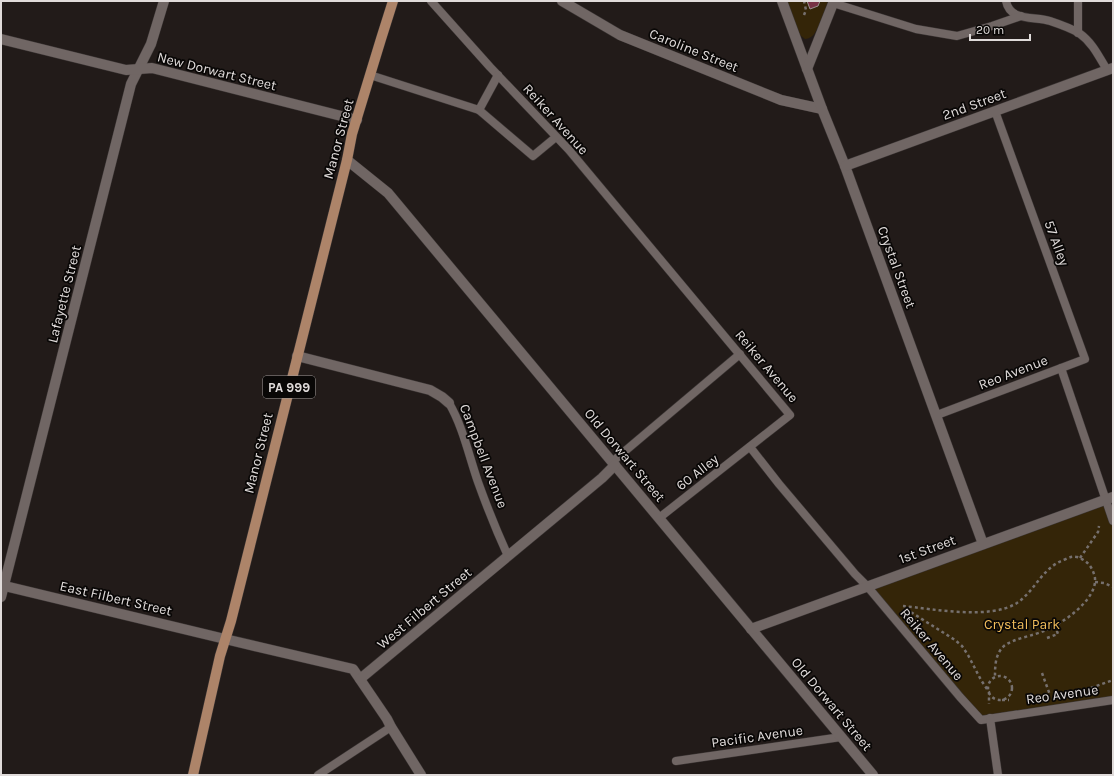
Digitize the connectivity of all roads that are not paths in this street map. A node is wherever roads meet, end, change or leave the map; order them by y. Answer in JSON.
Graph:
{"nodes":[{"id":1,"x":164,"y":1,"type":"edge"},
{"id":2,"x":393,"y":1,"type":"edge"},
{"id":3,"x":431,"y":1,"type":"edge"},
{"id":4,"x":562,"y":1,"type":"edge"},
{"id":5,"x":782,"y":1,"type":"edge"},
{"id":6,"x":1006,"y":1,"type":"edge"},
{"id":7,"x":1078,"y":1,"type":"edge"},
{"id":8,"x":834,"y":2,"type":"edge"},
{"id":9,"x":1021,"y":16,"type":"junction"},
{"id":10,"x":1078,"y":33,"type":"junction"},
{"id":11,"x":1,"y":39,"type":"edge"},
{"id":12,"x":138,"y":69,"type":"junction"},
{"id":13,"x":807,"y":69,"type":"junction"},
{"id":14,"x":1110,"y":69,"type":"edge"},
{"id":15,"x":370,"y":75,"type":"junction"},
{"id":16,"x":498,"y":75,"type":"junction"},
{"id":17,"x":822,"y":109,"type":"junction"},
{"id":18,"x":479,"y":110,"type":"junction"},
{"id":19,"x":995,"y":111,"type":"junction"},
{"id":20,"x":357,"y":120,"type":"junction"},
{"id":21,"x":556,"y":137,"type":"junction"},
{"id":22,"x":347,"y":160,"type":"junction"},
{"id":23,"x":845,"y":166,"type":"junction"},
{"id":24,"x":740,"y":354,"type":"junction"},
{"id":25,"x":297,"y":356,"type":"junction"},
{"id":26,"x":1061,"y":368,"type":"junction"},
{"id":27,"x":449,"y":403,"type":"joint"},
{"id":28,"x":937,"y":415,"type":"junction"},
{"id":29,"x":750,"y":447,"type":"junction"},
{"id":30,"x":614,"y":464,"type":"junction"},
{"id":31,"x":1109,"y":498,"type":"edge"},
{"id":32,"x":659,"y":518,"type":"junction"},
{"id":33,"x":1113,"y":521,"type":"edge"},
{"id":34,"x":983,"y":544,"type":"junction"},
{"id":35,"x":508,"y":556,"type":"junction"},
{"id":36,"x":2,"y":586,"type":"edge"},
{"id":37,"x":867,"y":586,"type":"junction"},
{"id":38,"x":1,"y":596,"type":"edge"},
{"id":39,"x":751,"y":629,"type":"junction"},
{"id":40,"x":225,"y":639,"type":"junction"},
{"id":41,"x":360,"y":679,"type":"junction"},
{"id":42,"x":1113,"y":700,"type":"edge"},
{"id":43,"x":1015,"y":714,"type":"joint"},
{"id":44,"x":990,"y":718,"type":"junction"},
{"id":45,"x":391,"y":727,"type":"junction"},
{"id":46,"x":841,"y":737,"type":"junction"},
{"id":47,"x":676,"y":761,"type":"dead end"},
{"id":48,"x":193,"y":775,"type":"edge"},
{"id":49,"x":318,"y":775,"type":"edge"},
{"id":50,"x":421,"y":775,"type":"edge"},
{"id":51,"x":873,"y":775,"type":"edge"},
{"id":52,"x":998,"y":775,"type":"edge"}],
"edges":[{"from":1,"to":12,"type":"street","name":"Lafayette Street"},
{"from":2,"to":15,"type":"main road","name":"Manor Street","number":"PA 999"},
{"from":3,"to":16,"type":"lane","name":"Reiker Avenue"},
{"from":4,"to":17,"type":"street","name":"Caroline Street"},
{"from":5,"to":13,"type":"street","name":"Crystal Street"},
{"from":6,"to":9,"type":"lane"},
{"from":7,"to":10,"type":"lane"},
{"from":8,"to":9,"type":"lane"},
{"from":8,"to":13,"type":"street"},
{"from":9,"to":10,"type":"lane"},
{"from":10,"to":14,"type":"lane"},
{"from":11,"to":12,"type":"street","name":"New Dorwart Street"},
{"from":12,"to":20,"type":"street","name":"New Dorwart Street"},
{"from":12,"to":36,"type":"street","name":"Lafayette Street"},
{"from":13,"to":17,"type":"street","name":"Crystal Street"},
{"from":14,"to":19,"type":"street","name":"2nd Street"},
{"from":15,"to":18,"type":"lane"},
{"from":15,"to":20,"type":"main road","name":"Manor Street","number":"PA 999"},
{"from":16,"to":18,"type":"lane"},
{"from":16,"to":21,"type":"lane","name":"Reiker Avenue"},
{"from":17,"to":23,"type":"street","name":"Crystal Street"},
{"from":18,"to":21,"type":"lane"},
{"from":19,"to":23,"type":"street","name":"2nd Street"},
{"from":19,"to":26,"type":"lane","name":"57 Alley"},
{"from":20,"to":22,"type":"main road","name":"Manor Street","number":"PA 999"},
{"from":21,"to":24,"type":"lane","name":"Reiker Avenue"},
{"from":22,"to":25,"type":"main road","name":"Manor Street","number":"PA 999"},
{"from":22,"to":30,"type":"street","name":"Old Dorwart Street"},
{"from":23,"to":28,"type":"street","name":"Crystal Street"},
{"from":24,"to":29,"type":"lane","name":"Reiker Avenue"},
{"from":24,"to":30,"type":"lane"},
{"from":25,"to":27,"type":"street","name":"Campbell Avenue"},
{"from":25,"to":40,"type":"main road","name":"Manor Street","number":"PA 999"},
{"from":26,"to":28,"type":"lane","name":"Reo Avenue"},
{"from":26,"to":31,"type":"lane","name":"Reo Avenue"},
{"from":27,"to":35,"type":"lane","name":"Campbell Avenue"},
{"from":28,"to":34,"type":"street","name":"Crystal Street"},
{"from":29,"to":32,"type":"lane","name":"60 Alley"},
{"from":29,"to":37,"type":"lane","name":"Reiker Avenue"},
{"from":30,"to":32,"type":"street","name":"Old Dorwart Street"},
{"from":30,"to":35,"type":"street","name":"West Filbert Street"},
{"from":31,"to":33,"type":"lane","name":"Reo Avenue"},
{"from":31,"to":34,"type":"street","name":"1st Street"},
{"from":32,"to":39,"type":"street","name":"Old Dorwart Street"},
{"from":34,"to":37,"type":"street","name":"1st Street"},
{"from":35,"to":41,"type":"street","name":"West Filbert Street"},
{"from":36,"to":38,"type":"street","name":"Lafayette Street"},
{"from":36,"to":40,"type":"street","name":"East Filbert Street"},
{"from":37,"to":39,"type":"street","name":"1st Street"},
{"from":37,"to":44,"type":"lane","name":"Reiker Avenue"},
{"from":39,"to":46,"type":"street","name":"Old Dorwart Street"},
{"from":40,"to":41,"type":"street"},
{"from":40,"to":48,"type":"main road","name":"Manor Street","number":"PA 999"},
{"from":41,"to":45,"type":"street"},
{"from":42,"to":43,"type":"lane","name":"Reo Avenue"},
{"from":43,"to":44,"type":"lane","name":"Reiker Avenue"},
{"from":44,"to":52,"type":"lane"},
{"from":45,"to":49,"type":"lane"},
{"from":45,"to":50,"type":"street"},
{"from":46,"to":47,"type":"lane","name":"Pacific Avenue"},
{"from":46,"to":51,"type":"street","name":"Old Dorwart Street"}]}
